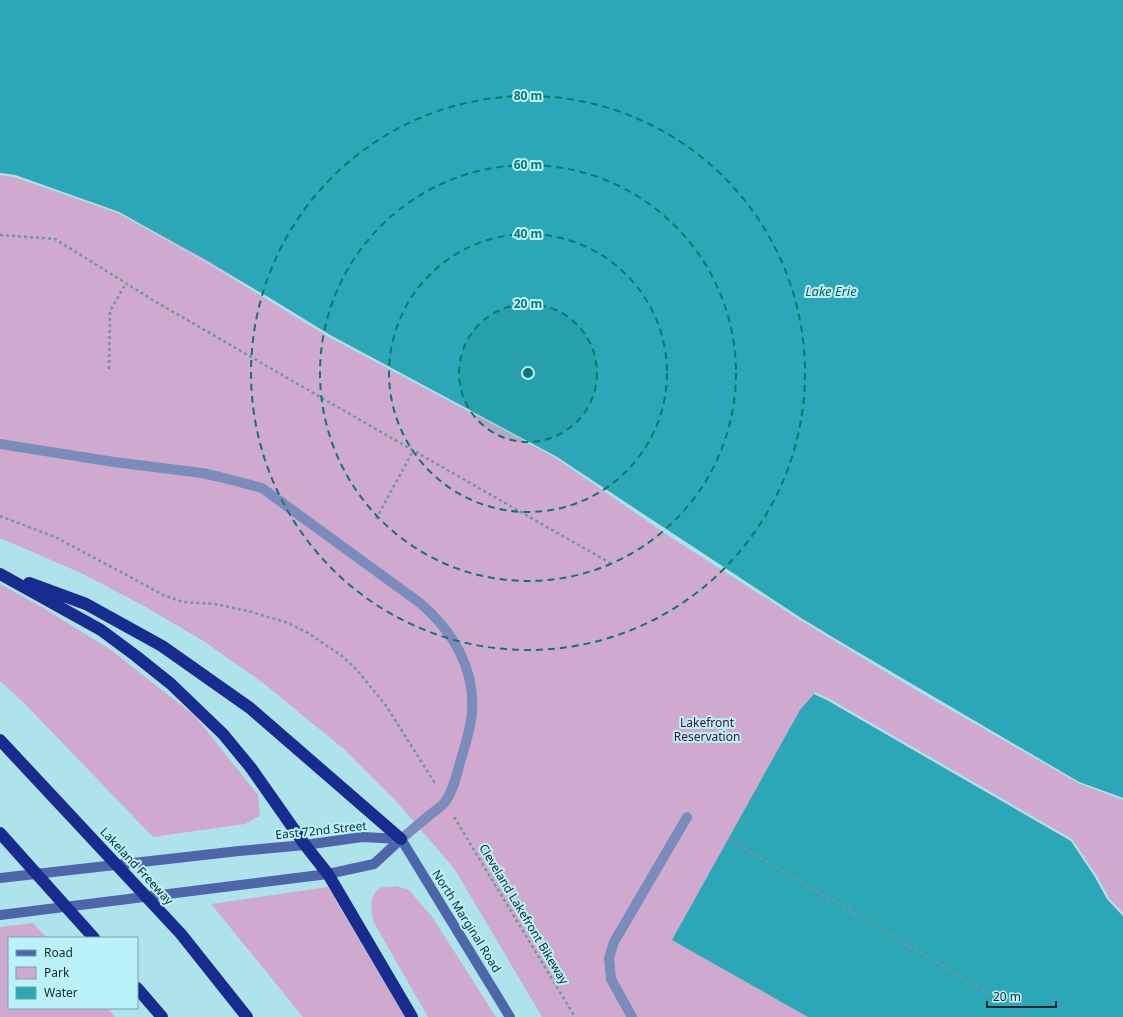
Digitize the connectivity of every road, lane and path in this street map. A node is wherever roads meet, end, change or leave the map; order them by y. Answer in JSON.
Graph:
{"nodes":[{"id":1,"x":0,"y":235,"type":"edge"},
{"id":2,"x":126,"y":283,"type":"junction"},
{"id":3,"x":109,"y":369,"type":"dead end"},
{"id":4,"x":0,"y":444,"type":"edge"},
{"id":5,"x":413,"y":451,"type":"junction"},
{"id":6,"x":0,"y":516,"type":"edge"},
{"id":7,"x":376,"y":519,"type":"dead end"},
{"id":8,"x":610,"y":563,"type":"dead end"},
{"id":9,"x":0,"y":572,"type":"edge"},
{"id":10,"x":0,"y":740,"type":"edge"},
{"id":11,"x":435,"y":784,"type":"dead end"},
{"id":12,"x":687,"y":817,"type":"dead end"},
{"id":13,"x":456,"y":820,"type":"dead end"},
{"id":14,"x":2,"y":834,"type":"edge"},
{"id":15,"x":401,"y":839,"type":"junction"},
{"id":16,"x":729,"y":839,"type":"dead end"},
{"id":17,"x":305,"y":845,"type":"junction"},
{"id":18,"x":328,"y":874,"type":"junction"},
{"id":19,"x":0,"y":878,"type":"edge"},
{"id":20,"x":0,"y":915,"type":"edge"},
{"id":21,"x":93,"y":937,"type":"edge"},
{"id":22,"x":138,"y":989,"type":"edge"},
{"id":23,"x":162,"y":1017,"type":"edge"},
{"id":24,"x":247,"y":1017,"type":"edge"},
{"id":25,"x":412,"y":1017,"type":"edge"},
{"id":26,"x":510,"y":1017,"type":"edge"},
{"id":27,"x":575,"y":1017,"type":"edge"},
{"id":28,"x":632,"y":1017,"type":"edge"},
{"id":29,"x":1028,"y":1017,"type":"edge"}],
"edges":[{"from":1,"to":2,"type":"path"},
{"from":2,"to":3,"type":"path"},
{"from":2,"to":5,"type":"path"},
{"from":4,"to":15,"type":"street"},
{"from":5,"to":7,"type":"path"},
{"from":5,"to":8,"type":"path"},
{"from":6,"to":11,"type":"path"},
{"from":9,"to":15,"type":"highway"},
{"from":9,"to":17,"type":"highway"},
{"from":10,"to":24,"type":"highway","name":"Lakeland Freeway"},
{"from":12,"to":28,"type":"street"},
{"from":13,"to":27,"type":"path","name":"Cleveland Lakefront Bikeway"},
{"from":14,"to":21,"type":"highway"},
{"from":15,"to":17,"type":"main road","name":"East 72nd Street"},
{"from":15,"to":18,"type":"main road"},
{"from":15,"to":26,"type":"main road","name":"North Marginal Road"},
{"from":16,"to":29,"type":"path"},
{"from":17,"to":18,"type":"highway"},
{"from":17,"to":19,"type":"main road","name":"East 72nd Street"},
{"from":18,"to":20,"type":"main road"},
{"from":18,"to":25,"type":"highway"},
{"from":22,"to":23,"type":"highway"}]}
